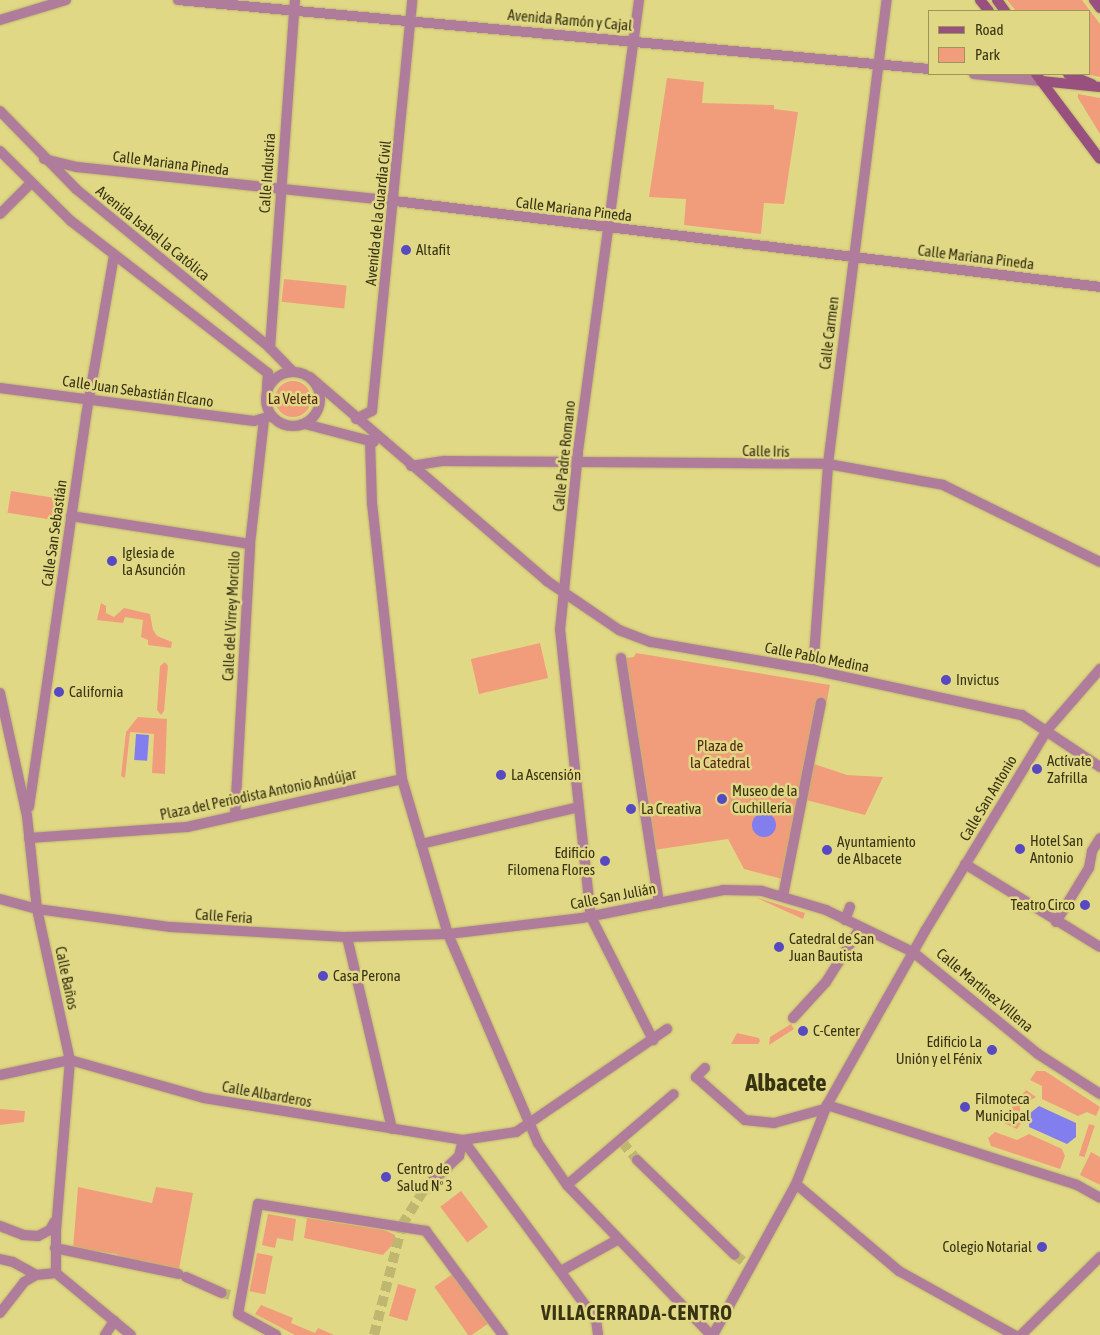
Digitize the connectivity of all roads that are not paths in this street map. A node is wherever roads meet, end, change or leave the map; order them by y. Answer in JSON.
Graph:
{"nodes":[{"id":1,"x":66,"y":0,"type":"edge"},
{"id":2,"x":178,"y":0,"type":"edge"},
{"id":3,"x":412,"y":0,"type":"edge"},
{"id":4,"x":639,"y":0,"type":"edge"},
{"id":5,"x":887,"y":0,"type":"edge"},
{"id":6,"x":980,"y":0,"type":"edge"},
{"id":7,"x":996,"y":0,"type":"edge"},
{"id":8,"x":1094,"y":0,"type":"edge"},
{"id":9,"x":294,"y":5,"type":"edge"},
{"id":10,"x":1100,"y":8,"type":"edge"},
{"id":11,"x":988,"y":10,"type":"edge"},
{"id":12,"x":1004,"y":10,"type":"edge"},
{"id":13,"x":0,"y":20,"type":"edge"},
{"id":14,"x":410,"y":20,"type":"junction"},
{"id":15,"x":634,"y":41,"type":"junction"},
{"id":16,"x":879,"y":63,"type":"junction"},
{"id":17,"x":928,"y":69,"type":"edge"},
{"id":18,"x":995,"y":75,"type":"edge"},
{"id":19,"x":1070,"y":75,"type":"edge"},
{"id":20,"x":1038,"y":77,"type":"edge"},
{"id":21,"x":1100,"y":87,"type":"edge"},
{"id":22,"x":0,"y":111,"type":"edge"},
{"id":23,"x":0,"y":152,"type":"edge"},
{"id":24,"x":1100,"y":159,"type":"edge"},
{"id":25,"x":44,"y":160,"type":"junction"},
{"id":26,"x":31,"y":183,"type":"junction"},
{"id":27,"x":281,"y":190,"type":"junction"},
{"id":28,"x":395,"y":201,"type":"junction"},
{"id":29,"x":0,"y":214,"type":"edge"},
{"id":30,"x":609,"y":228,"type":"junction"},
{"id":31,"x":114,"y":256,"type":"junction"},
{"id":32,"x":854,"y":257,"type":"junction"},
{"id":33,"x":1100,"y":287,"type":"edge"},
{"id":34,"x":270,"y":348,"type":"junction"},
{"id":35,"x":292,"y":371,"type":"junction"},
{"id":36,"x":310,"y":377,"type":"junction"},
{"id":37,"x":0,"y":388,"type":"edge"},
{"id":38,"x":267,"y":389,"type":"junction"},
{"id":39,"x":89,"y":400,"type":"junction"},
{"id":40,"x":267,"y":418,"type":"junction"},
{"id":41,"x":356,"y":419,"type":"junction"},
{"id":42,"x":305,"y":424,"type":"junction"},
{"id":43,"x":370,"y":440,"type":"junction"},
{"id":44,"x":408,"y":463,"type":"junction"},
{"id":45,"x":577,"y":464,"type":"junction"},
{"id":46,"x":828,"y":464,"type":"junction"},
{"id":47,"x":71,"y":516,"type":"junction"},
{"id":48,"x":250,"y":544,"type":"junction"},
{"id":49,"x":1100,"y":562,"type":"edge"},
{"id":50,"x":563,"y":594,"type":"junction"},
{"id":51,"x":621,"y":658,"type":"dead end"},
{"id":52,"x":1100,"y":669,"type":"edge"},
{"id":53,"x":813,"y":670,"type":"junction"},
{"id":54,"x":1095,"y":681,"type":"edge"},
{"id":55,"x":0,"y":692,"type":"edge"},
{"id":56,"x":821,"y":703,"type":"dead end"},
{"id":57,"x":1047,"y":730,"type":"junction"},
{"id":58,"x":1100,"y":767,"type":"edge"},
{"id":59,"x":402,"y":780,"type":"junction"},
{"id":60,"x":578,"y":807,"type":"junction"},
{"id":61,"x":27,"y":816,"type":"junction"},
{"id":62,"x":235,"y":816,"type":"junction"},
{"id":63,"x":29,"y":838,"type":"junction"},
{"id":64,"x":1100,"y":838,"type":"edge"},
{"id":65,"x":421,"y":844,"type":"junction"},
{"id":66,"x":965,"y":864,"type":"junction"},
{"id":67,"x":783,"y":896,"type":"junction"},
{"id":68,"x":0,"y":899,"type":"edge"},
{"id":69,"x":659,"y":903,"type":"junction"},
{"id":70,"x":850,"y":907,"type":"dead end"},
{"id":71,"x":37,"y":909,"type":"junction"},
{"id":72,"x":592,"y":917,"type":"junction"},
{"id":73,"x":845,"y":920,"type":"junction"},
{"id":74,"x":1056,"y":922,"type":"junction"},
{"id":75,"x":860,"y":928,"type":"junction"},
{"id":76,"x":448,"y":934,"type":"junction"},
{"id":77,"x":347,"y":938,"type":"junction"},
{"id":78,"x":1100,"y":948,"type":"edge"},
{"id":79,"x":913,"y":952,"type":"junction"},
{"id":80,"x":793,"y":1018,"type":"dead end"},
{"id":81,"x":667,"y":1029,"type":"dead end"},
{"id":82,"x":653,"y":1040,"type":"junction"},
{"id":83,"x":70,"y":1060,"type":"junction"},
{"id":84,"x":705,"y":1068,"type":"dead end"},
{"id":85,"x":0,"y":1075,"type":"edge"},
{"id":86,"x":674,"y":1094,"type":"dead end"},
{"id":87,"x":1100,"y":1094,"type":"edge"},
{"id":88,"x":826,"y":1107,"type":"junction"},
{"id":89,"x":529,"y":1124,"type":"junction"},
{"id":90,"x":392,"y":1129,"type":"junction"},
{"id":91,"x":464,"y":1140,"type":"junction"},
{"id":92,"x":636,"y":1160,"type":"tunnel mouth"},
{"id":93,"x":796,"y":1184,"type":"junction"},
{"id":94,"x":567,"y":1185,"type":"junction"},
{"id":95,"x":426,"y":1188,"type":"tunnel mouth"},
{"id":96,"x":1100,"y":1198,"type":"edge"},
{"id":97,"x":56,"y":1218,"type":"junction"},
{"id":98,"x":0,"y":1226,"type":"edge"},
{"id":99,"x":619,"y":1239,"type":"junction"},
{"id":100,"x":55,"y":1248,"type":"junction"},
{"id":101,"x":1100,"y":1257,"type":"edge"},
{"id":102,"x":0,"y":1259,"type":"edge"},
{"id":103,"x":742,"y":1261,"type":"junction"},
{"id":104,"x":561,"y":1271,"type":"junction"},
{"id":105,"x":56,"y":1273,"type":"junction"},
{"id":106,"x":36,"y":1276,"type":"junction"},
{"id":107,"x":231,"y":1295,"type":"junction"},
{"id":108,"x":0,"y":1313,"type":"edge"},
{"id":109,"x":114,"y":1321,"type":"junction"},
{"id":110,"x":105,"y":1335,"type":"edge"},
{"id":111,"x":131,"y":1335,"type":"edge"},
{"id":112,"x":276,"y":1335,"type":"edge"},
{"id":113,"x":503,"y":1335,"type":"edge"},
{"id":114,"x":598,"y":1335,"type":"edge"},
{"id":115,"x":712,"y":1335,"type":"edge"},
{"id":116,"x":1014,"y":1335,"type":"edge"},
{"id":117,"x":1021,"y":1335,"type":"edge"}],
"edges":[{"from":1,"to":13,"type":"street"},
{"from":2,"to":9,"type":"street","name":"Avenida Ramón y Cajal"},
{"from":3,"to":14,"type":"street","name":"Avenida de la Guardia Civil"},
{"from":4,"to":15,"type":"street","name":"Calle Padre Romano"},
{"from":5,"to":16,"type":"street","name":"Calle Carmen"},
{"from":6,"to":11,"type":"main road"},
{"from":7,"to":12,"type":"main road"},
{"from":8,"to":10,"type":"main road"},
{"from":9,"to":14,"type":"street","name":"Avenida Ramón y Cajal"},
{"from":9,"to":27,"type":"street","name":"Calle Industria"},
{"from":14,"to":15,"type":"street","name":"Avenida Ramón y Cajal"},
{"from":14,"to":28,"type":"street","name":"Avenida de la Guardia Civil"},
{"from":15,"to":16,"type":"street","name":"Avenida Ramón y Cajal"},
{"from":15,"to":30,"type":"street","name":"Calle Padre Romano"},
{"from":16,"to":17,"type":"street","name":"Avenida Ramón y Cajal"},
{"from":16,"to":32,"type":"street","name":"Calle Carmen"},
{"from":18,"to":20,"type":"street"},
{"from":19,"to":21,"type":"main road"},
{"from":20,"to":21,"type":"main road"},
{"from":20,"to":24,"type":"main road"},
{"from":22,"to":25,"type":"street","name":"Avenida Isabel la Católica"},
{"from":23,"to":26,"type":"street"},
{"from":25,"to":27,"type":"street","name":"Calle Mariana Pineda"},
{"from":25,"to":34,"type":"street","name":"Avenida Isabel la Católica"},
{"from":26,"to":29,"type":"street"},
{"from":26,"to":31,"type":"street"},
{"from":27,"to":28,"type":"street","name":"Calle Mariana Pineda"},
{"from":27,"to":34,"type":"street","name":"Calle Industria"},
{"from":28,"to":30,"type":"street","name":"Calle Mariana Pineda"},
{"from":28,"to":41,"type":"street","name":"Avenida de la Guardia Civil"},
{"from":30,"to":32,"type":"street","name":"Calle Mariana Pineda"},
{"from":30,"to":45,"type":"street","name":"Calle Padre Romano"},
{"from":31,"to":38,"type":"street"},
{"from":31,"to":39,"type":"street","name":"Calle San Sebastián"},
{"from":32,"to":33,"type":"street","name":"Calle Mariana Pineda"},
{"from":32,"to":46,"type":"street","name":"Calle Carmen"},
{"from":34,"to":35,"type":"street","name":"Avenida Isabel la Católica"},
{"from":35,"to":36,"type":"street"},
{"from":35,"to":38,"type":"street"},
{"from":36,"to":41,"type":"street"},
{"from":36,"to":42,"type":"street"},
{"from":37,"to":39,"type":"street","name":"Calle Juan Sebastián Elcano"},
{"from":38,"to":40,"type":"street"},
{"from":39,"to":40,"type":"street","name":"Calle Juan Sebastián Elcano"},
{"from":39,"to":47,"type":"street","name":"Calle San Sebastián"},
{"from":40,"to":42,"type":"street"},
{"from":40,"to":48,"type":"street","name":"Calle del Virrey Morcillo"},
{"from":41,"to":44,"type":"street"},
{"from":42,"to":43,"type":"street"},
{"from":43,"to":44,"type":"street"},
{"from":43,"to":59,"type":"street"},
{"from":44,"to":45,"type":"street","name":"Calle Iris"},
{"from":44,"to":50,"type":"street"},
{"from":45,"to":46,"type":"street","name":"Calle Iris"},
{"from":45,"to":50,"type":"street","name":"Calle Padre Romano"},
{"from":46,"to":49,"type":"street","name":"Calle Iris"},
{"from":46,"to":53,"type":"street","name":"Calle Carmen"},
{"from":47,"to":48,"type":"street"},
{"from":47,"to":61,"type":"street","name":"Calle San Sebastián"},
{"from":48,"to":62,"type":"street","name":"Calle del Virrey Morcillo"},
{"from":50,"to":53,"type":"street","name":"Calle Pablo Medina"},
{"from":50,"to":60,"type":"street","name":"Calle Padre Romano"},
{"from":51,"to":69,"type":"street"},
{"from":52,"to":54,"type":"street","name":"Calle San Antonio"},
{"from":53,"to":57,"type":"street","name":"Calle Pablo Medina"},
{"from":54,"to":57,"type":"street","name":"Calle San Antonio"},
{"from":55,"to":61,"type":"street","name":"Calle Baños"},
{"from":56,"to":67,"type":"street"},
{"from":57,"to":58,"type":"street","name":"Calle Pablo Medina"},
{"from":57,"to":66,"type":"street","name":"Calle San Antonio"},
{"from":59,"to":62,"type":"street","name":"Plaza del Periodista Antonio Andújar"},
{"from":59,"to":65,"type":"street"},
{"from":60,"to":65,"type":"street"},
{"from":60,"to":72,"type":"street","name":"Calle Padre Romano"},
{"from":61,"to":63,"type":"street","name":"Calle Baños"},
{"from":62,"to":63,"type":"street","name":"Plaza del Periodista Antonio Andújar"},
{"from":63,"to":71,"type":"street","name":"Calle Baños"},
{"from":64,"to":74,"type":"street"},
{"from":65,"to":76,"type":"street"},
{"from":66,"to":74,"type":"street"},
{"from":66,"to":79,"type":"street","name":"Calle San Antonio"},
{"from":67,"to":69,"type":"street","name":"Calle San Julián"},
{"from":67,"to":73,"type":"street","name":"Calle Martínez Villena"},
{"from":68,"to":71,"type":"street","name":"Calle Feria"},
{"from":69,"to":72,"type":"street","name":"Calle San Julián"},
{"from":70,"to":73,"type":"street"},
{"from":71,"to":77,"type":"street","name":"Calle Feria"},
{"from":71,"to":83,"type":"street","name":"Calle Baños"},
{"from":72,"to":76,"type":"street","name":"Calle San Julián"},
{"from":72,"to":82,"type":"street","name":"Calle Padre Romano"},
{"from":73,"to":75,"type":"street","name":"Calle Martínez Villena"},
{"from":74,"to":78,"type":"street"},
{"from":75,"to":79,"type":"street","name":"Calle Martínez Villena"},
{"from":75,"to":80,"type":"street"},
{"from":76,"to":77,"type":"street","name":"Calle Feria"},
{"from":76,"to":89,"type":"street"},
{"from":77,"to":90,"type":"street"},
{"from":79,"to":87,"type":"street","name":"Calle Martínez Villena"},
{"from":79,"to":88,"type":"street","name":"Calle San Antonio"},
{"from":81,"to":82,"type":"street","name":"Calle Albarderos"},
{"from":82,"to":89,"type":"street","name":"Calle Albarderos"},
{"from":83,"to":85,"type":"street"},
{"from":83,"to":90,"type":"street","name":"Calle Albarderos"},
{"from":83,"to":97,"type":"street","name":"Calle Baños"},
{"from":84,"to":88,"type":"street"},
{"from":86,"to":94,"type":"street"},
{"from":88,"to":93,"type":"street","name":"Calle San Antonio"},
{"from":88,"to":96,"type":"street"},
{"from":89,"to":91,"type":"street","name":"Calle Albarderos"},
{"from":89,"to":94,"type":"street"},
{"from":90,"to":91,"type":"street","name":"Calle Albarderos"},
{"from":91,"to":95,"type":"street"},
{"from":91,"to":104,"type":"street"},
{"from":92,"to":103,"type":"street"},
{"from":93,"to":103,"type":"street","name":"Calle San Antonio"},
{"from":93,"to":116,"type":"street"},
{"from":94,"to":99,"type":"street"},
{"from":97,"to":98,"type":"street"},
{"from":97,"to":100,"type":"street","name":"Calle Baños"},
{"from":99,"to":104,"type":"street"},
{"from":99,"to":115,"type":"street"},
{"from":100,"to":105,"type":"street","name":"Calle Baños"},
{"from":100,"to":107,"type":"street"},
{"from":101,"to":117,"type":"street"},
{"from":102,"to":106,"type":"street"},
{"from":103,"to":115,"type":"street","name":"Calle San Antonio"},
{"from":104,"to":114,"type":"street"},
{"from":105,"to":106,"type":"street"},
{"from":105,"to":109,"type":"street"},
{"from":106,"to":108,"type":"street"},
{"from":107,"to":112,"type":"street"},
{"from":107,"to":113,"type":"street"},
{"from":109,"to":110,"type":"street"},
{"from":109,"to":111,"type":"street"}]}
